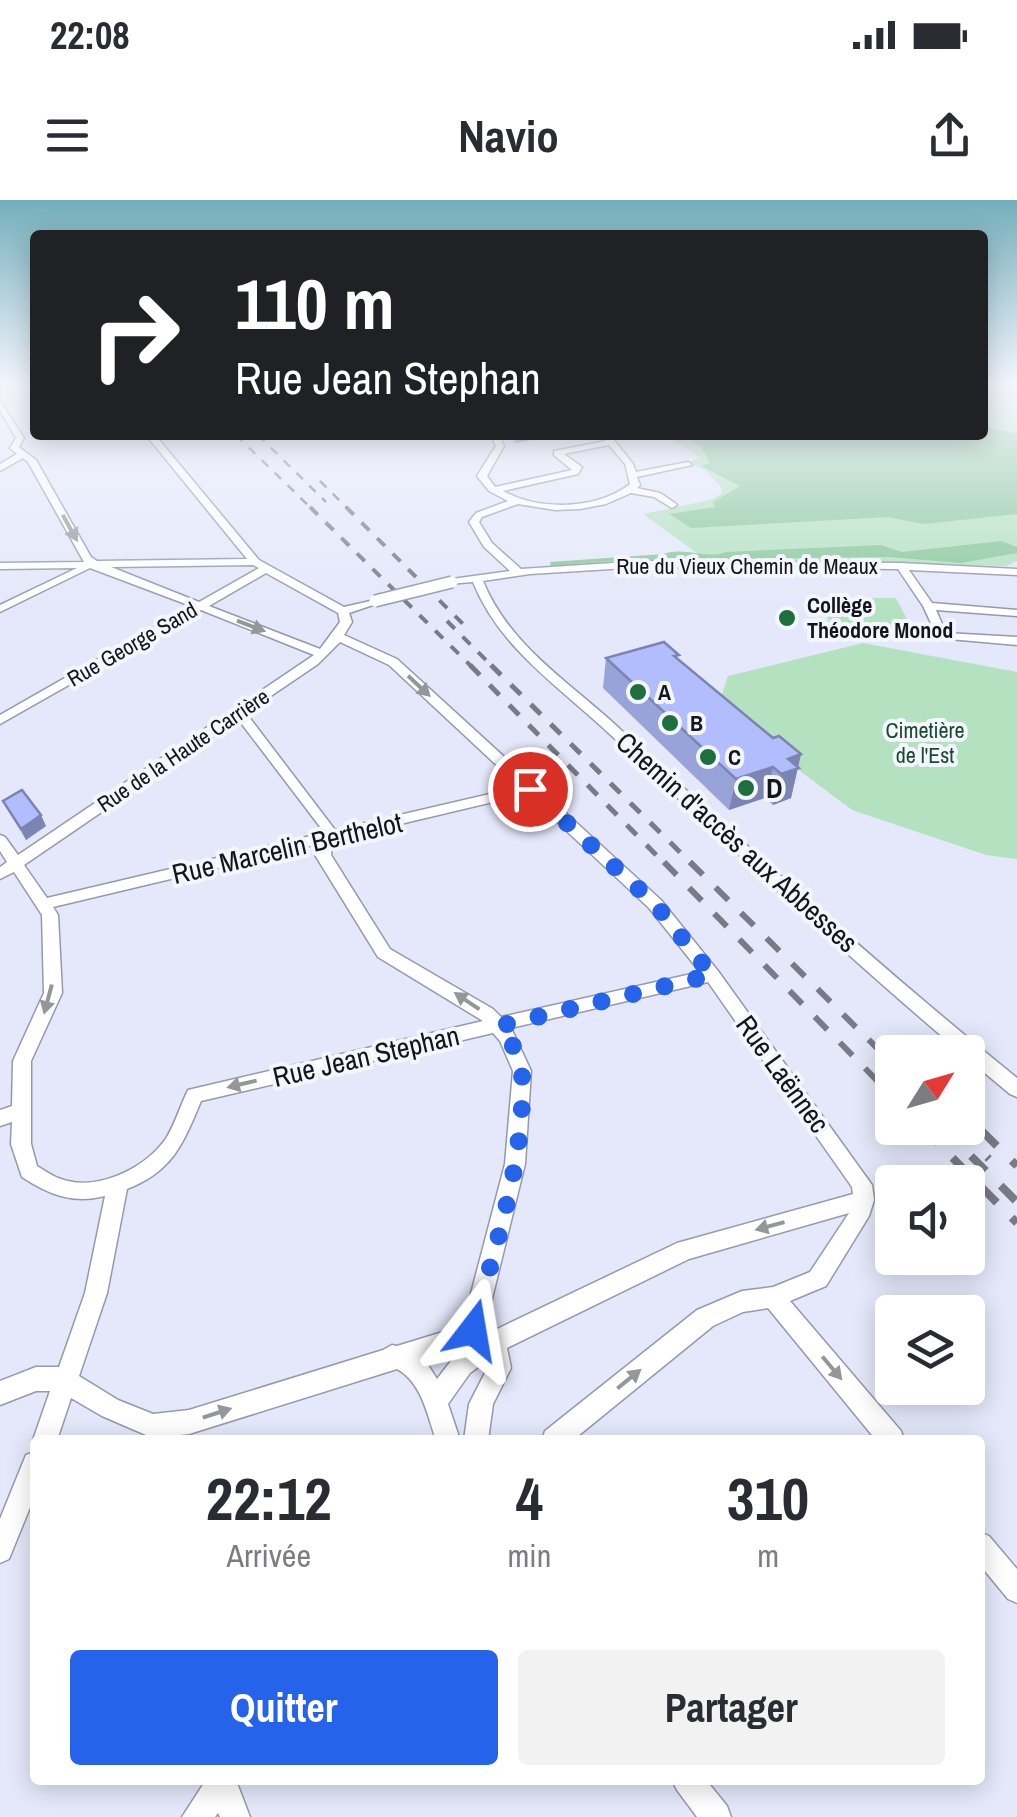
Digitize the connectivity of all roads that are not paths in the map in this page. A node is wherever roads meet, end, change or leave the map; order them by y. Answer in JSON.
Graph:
{"nodes":[{"id":1,"x":31,"y":458,"type":"edge"},
{"id":2,"x":170,"y":458,"type":"edge"},
{"id":3,"x":493,"y":458,"type":"edge"},
{"id":4,"x":564,"y":458,"type":"edge"},
{"id":5,"x":623,"y":458,"type":"edge"},
{"id":6,"x":688,"y":465,"type":"dead end"},
{"id":7,"x":634,"y":475,"type":"junction"},
{"id":8,"x":494,"y":490,"type":"junction"},
{"id":9,"x":632,"y":490,"type":"junction"},
{"id":10,"x":516,"y":501,"type":"junction"},
{"id":11,"x":672,"y":505,"type":"dead end"},
{"id":12,"x":95,"y":565,"type":"junction"},
{"id":13,"x":260,"y":565,"type":"junction"},
{"id":14,"x":0,"y":566,"type":"edge"},
{"id":15,"x":901,"y":566,"type":"junction"},
{"id":16,"x":518,"y":572,"type":"junction"},
{"id":17,"x":1017,"y":572,"type":"edge"},
{"id":18,"x":477,"y":579,"type":"junction"},
{"id":19,"x":200,"y":606,"type":"junction"},
{"id":20,"x":929,"y":606,"type":"junction"},
{"id":21,"x":0,"y":609,"type":"edge"},
{"id":22,"x":343,"y":611,"type":"junction"},
{"id":23,"x":1017,"y":612,"type":"edge"},
{"id":24,"x":337,"y":636,"type":"junction"},
{"id":25,"x":1017,"y":640,"type":"edge"},
{"id":26,"x":323,"y":654,"type":"junction"},
{"id":27,"x":239,"y":712,"type":"junction"},
{"id":28,"x":0,"y":720,"type":"edge"},
{"id":29,"x":530,"y":789,"type":"junction"},
{"id":30,"x":329,"y":837,"type":"junction"},
{"id":31,"x":0,"y":840,"type":"edge"},
{"id":32,"x":16,"y":863,"type":"junction"},
{"id":33,"x":0,"y":874,"type":"edge"},
{"id":34,"x":44,"y":904,"type":"junction"},
{"id":35,"x":712,"y":975,"type":"junction"},
{"id":36,"x":499,"y":1026,"type":"junction"},
{"id":37,"x":1017,"y":1089,"type":"edge"},
{"id":38,"x":20,"y":1111,"type":"junction"},
{"id":39,"x":0,"y":1118,"type":"edge"},
{"id":40,"x":118,"y":1186,"type":"junction"},
{"id":41,"x":864,"y":1200,"type":"junction"},
{"id":42,"x":772,"y":1297,"type":"junction"},
{"id":43,"x":476,"y":1316,"type":"junction"},
{"id":44,"x":493,"y":1343,"type":"junction"},
{"id":45,"x":392,"y":1356,"type":"junction"},
{"id":46,"x":63,"y":1380,"type":"junction"},
{"id":47,"x":0,"y":1393,"type":"edge"},
{"id":48,"x":435,"y":1402,"type":"junction"},
{"id":49,"x":46,"y":1435,"type":"edge"},
{"id":50,"x":446,"y":1435,"type":"edge"},
{"id":51,"x":477,"y":1435,"type":"edge"},
{"id":52,"x":560,"y":1435,"type":"edge"},
{"id":53,"x":888,"y":1435,"type":"edge"},
{"id":54,"x":30,"y":1476,"type":"edge"},
{"id":55,"x":0,"y":1550,"type":"edge"},
{"id":56,"x":985,"y":1551,"type":"edge"},
{"id":57,"x":1017,"y":1590,"type":"edge"},
{"id":58,"x":221,"y":1785,"type":"edge"},
{"id":59,"x":225,"y":1785,"type":"edge"},
{"id":60,"x":692,"y":1785,"type":"edge"},
{"id":61,"x":197,"y":1817,"type":"edge"},
{"id":62,"x":235,"y":1817,"type":"edge"},
{"id":63,"x":716,"y":1817,"type":"edge"}],
"edges":[{"from":1,"to":12,"type":"street","one_way":true},
{"from":2,"to":13,"type":"street"},
{"from":3,"to":8,"type":"street"},
{"from":4,"to":8,"type":"street"},
{"from":5,"to":7,"type":"street"},
{"from":6,"to":7,"type":"street"},
{"from":7,"to":9,"type":"street"},
{"from":8,"to":10,"type":"street"},
{"from":9,"to":10,"type":"street"},
{"from":9,"to":11,"type":"street"},
{"from":10,"to":16,"type":"street"},
{"from":12,"to":13,"type":"street"},
{"from":12,"to":14,"type":"street"},
{"from":12,"to":19,"type":"street"},
{"from":12,"to":21,"type":"street"},
{"from":13,"to":19,"type":"street","name":"Rue George Sand"},
{"from":13,"to":22,"type":"street"},
{"from":15,"to":16,"type":"street","name":"Rue du Vieux Chemin de Meaux"},
{"from":15,"to":17,"type":"street","name":"Rue du Vieux Chemin de Meaux"},
{"from":15,"to":20,"type":"street"},
{"from":16,"to":18,"type":"street","name":"Rue du Vieux Chemin de Meaux"},
{"from":18,"to":22,"type":"street","name":"Rue du Vieux Chemin de Meaux","bridge":true},
{"from":18,"to":37,"type":"street","name":"Chemin d'accès aux Abbesses"},
{"from":19,"to":26,"type":"street","one_way":true},
{"from":19,"to":28,"type":"street","name":"Rue George Sand"},
{"from":20,"to":23,"type":"street"},
{"from":20,"to":25,"type":"street"},
{"from":22,"to":24,"type":"street","name":"Rue de la Haute Carrière"},
{"from":24,"to":26,"type":"street","name":"Rue de la Haute Carrière"},
{"from":24,"to":29,"type":"street","name":"Rue Laënnec","one_way":true},
{"from":26,"to":27,"type":"street","name":"Rue de la Haute Carrière"},
{"from":27,"to":30,"type":"street"},
{"from":27,"to":32,"type":"street","name":"Rue de la Haute Carrière"},
{"from":29,"to":30,"type":"street","name":"Rue Marcelin Berthelot"},
{"from":29,"to":35,"type":"street","name":"Rue Laënnec"},
{"from":30,"to":34,"type":"street","name":"Rue Marcelin Berthelot"},
{"from":36,"to":30,"type":"street","one_way":true},
{"from":31,"to":32,"type":"street"},
{"from":32,"to":33,"type":"street","name":"Rue de la Haute Carrière"},
{"from":32,"to":34,"type":"street"},
{"from":34,"to":38,"type":"street","one_way":true},
{"from":35,"to":36,"type":"street","name":"Rue Jean Stephan"},
{"from":35,"to":41,"type":"street","name":"Rue Laënnec"},
{"from":36,"to":40,"type":"street","name":"Rue Jean Stephan","one_way":true},
{"from":36,"to":43,"type":"street"},
{"from":38,"to":39,"type":"street"},
{"from":38,"to":40,"type":"street"},
{"from":40,"to":46,"type":"street"},
{"from":41,"to":42,"type":"street"},
{"from":41,"to":44,"type":"street","one_way":true},
{"from":52,"to":42,"type":"street","one_way":true},
{"from":42,"to":53,"type":"street","one_way":true},
{"from":43,"to":44,"type":"street"},
{"from":43,"to":45,"type":"street"},
{"from":44,"to":48,"type":"street"},
{"from":44,"to":51,"type":"street"},
{"from":46,"to":45,"type":"street","one_way":true},
{"from":45,"to":48,"type":"street"},
{"from":46,"to":47,"type":"street"},
{"from":46,"to":49,"type":"street"},
{"from":48,"to":50,"type":"street"},
{"from":54,"to":55,"type":"street"},
{"from":56,"to":57,"type":"street"},
{"from":58,"to":61,"type":"street"},
{"from":59,"to":62,"type":"street"},
{"from":60,"to":63,"type":"street"}]}
